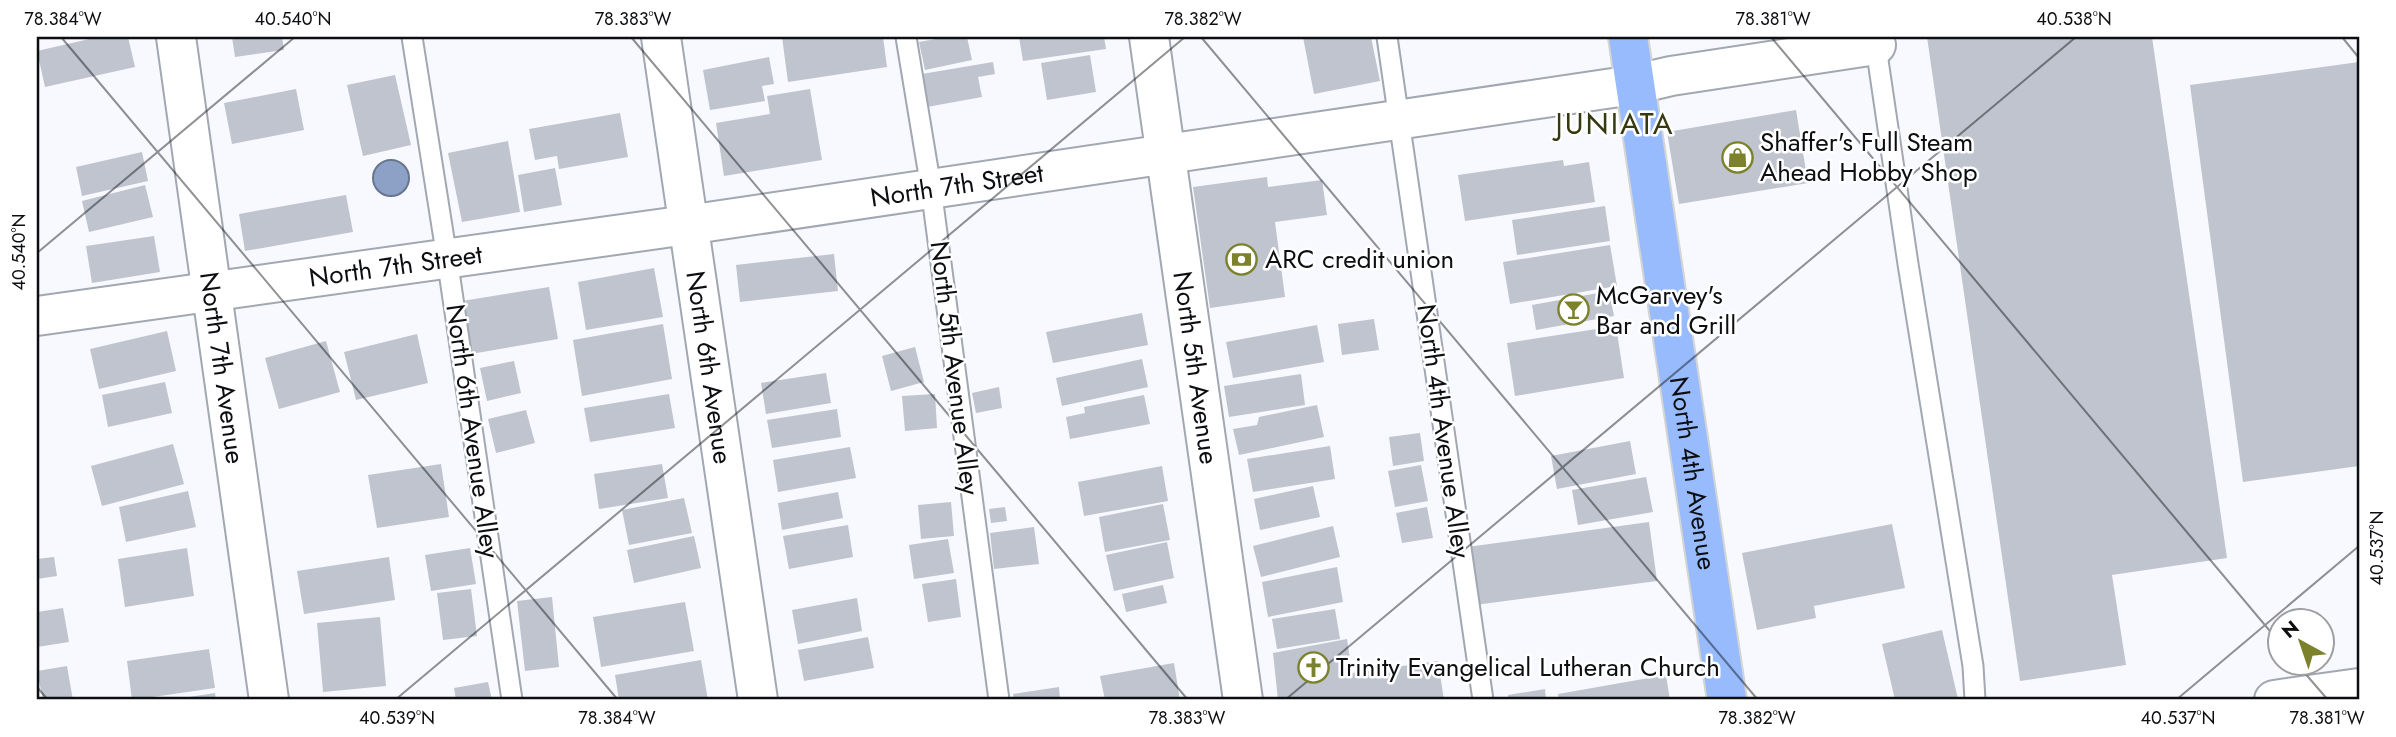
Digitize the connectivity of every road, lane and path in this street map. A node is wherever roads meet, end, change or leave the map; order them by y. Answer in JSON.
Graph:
{"nodes":[{"id":1,"x":176,"y":37,"type":"edge"},
{"id":2,"x":412,"y":37,"type":"edge"},
{"id":3,"x":661,"y":37,"type":"edge"},
{"id":4,"x":906,"y":37,"type":"edge"},
{"id":5,"x":1149,"y":37,"type":"edge"},
{"id":6,"x":1387,"y":37,"type":"edge"},
{"id":7,"x":1628,"y":37,"type":"edge"},
{"id":8,"x":1875,"y":41,"type":"edge"},
{"id":9,"x":1633,"y":85,"type":"junction"},
{"id":10,"x":1399,"y":118,"type":"junction"},
{"id":11,"x":1166,"y":153,"type":"junction"},
{"id":12,"x":932,"y":188,"type":"junction"},
{"id":13,"x":687,"y":225,"type":"junction"},
{"id":14,"x":447,"y":258,"type":"junction"},
{"id":15,"x":213,"y":291,"type":"junction"},
{"id":16,"x":37,"y":316,"type":"edge"},
{"id":17,"x":2359,"y":688,"type":"edge"},
{"id":18,"x":269,"y":700,"type":"edge"},
{"id":19,"x":512,"y":700,"type":"edge"},
{"id":20,"x":758,"y":700,"type":"edge"},
{"id":21,"x":999,"y":700,"type":"edge"},
{"id":22,"x":1243,"y":700,"type":"edge"},
{"id":23,"x":1483,"y":700,"type":"edge"},
{"id":24,"x":1727,"y":700,"type":"edge"},
{"id":25,"x":1975,"y":700,"type":"edge"},
{"id":26,"x":2274,"y":700,"type":"edge"}],
"edges":[{"from":1,"to":15,"type":"street","name":"North 7th Avenue"},
{"from":2,"to":14,"type":"lane","name":"North 6th Avenue Alley"},
{"from":3,"to":13,"type":"street","name":"North 6th Avenue"},
{"from":4,"to":12,"type":"lane","name":"North 5th Avenue Alley"},
{"from":5,"to":11,"type":"street","name":"North 5th Avenue"},
{"from":6,"to":10,"type":"lane","name":"North 4th Avenue Alley"},
{"from":7,"to":9,"type":"main road","name":"North 4th Avenue"},
{"from":8,"to":9,"type":"street","name":"North 7th Street"},
{"from":8,"to":25,"type":"lane"},
{"from":9,"to":10,"type":"street","name":"North 7th Street"},
{"from":9,"to":24,"type":"main road","name":"North 4th Avenue"},
{"from":10,"to":11,"type":"street","name":"North 7th Street"},
{"from":10,"to":23,"type":"lane","name":"North 4th Avenue Alley"},
{"from":11,"to":12,"type":"street","name":"North 7th Street"},
{"from":11,"to":22,"type":"street","name":"North 5th Avenue"},
{"from":12,"to":13,"type":"street","name":"North 7th Street"},
{"from":12,"to":21,"type":"lane","name":"North 5th Avenue Alley"},
{"from":13,"to":14,"type":"street","name":"North 7th Street"},
{"from":13,"to":20,"type":"street","name":"North 6th Avenue"},
{"from":14,"to":15,"type":"street","name":"North 7th Street"},
{"from":14,"to":19,"type":"lane","name":"North 6th Avenue Alley"},
{"from":15,"to":16,"type":"street","name":"North 7th Street"},
{"from":15,"to":18,"type":"street","name":"North 7th Avenue"},
{"from":17,"to":26,"type":"street"}]}
